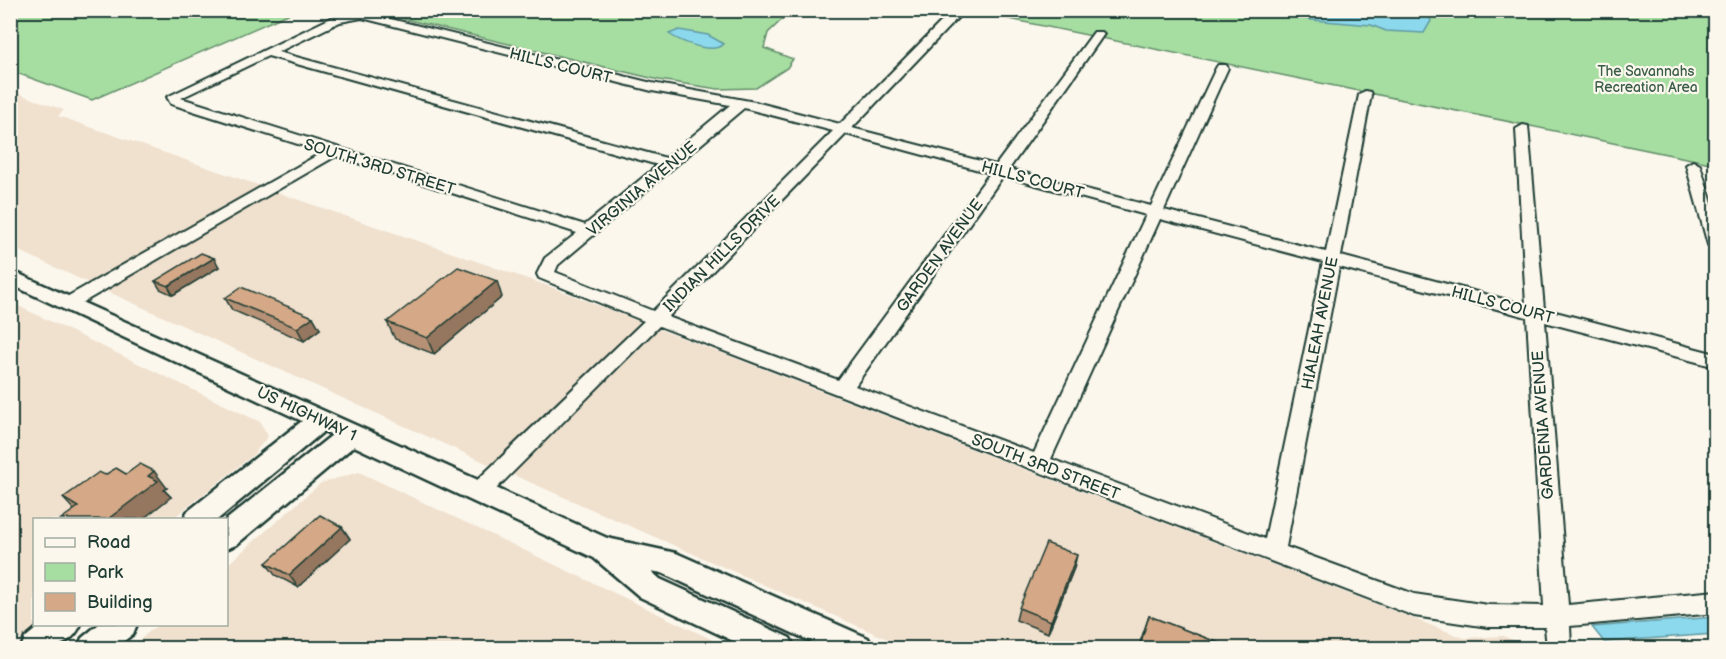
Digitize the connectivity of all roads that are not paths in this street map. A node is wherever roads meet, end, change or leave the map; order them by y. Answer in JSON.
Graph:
{"nodes":[{"id":1,"x":960,"y":10,"type":"edge"},
{"id":2,"x":1098,"y":34,"type":"dead end"},
{"id":3,"x":266,"y":52,"type":"junction"},
{"id":4,"x":1222,"y":68,"type":"dead end"},
{"id":5,"x":1365,"y":95,"type":"dead end"},
{"id":6,"x":740,"y":105,"type":"junction"},
{"id":7,"x":1523,"y":129,"type":"dead end"},
{"id":8,"x":843,"y":130,"type":"junction"},
{"id":9,"x":333,"y":152,"type":"junction"},
{"id":10,"x":670,"y":164,"type":"junction"},
{"id":11,"x":1693,"y":165,"type":"dead end"},
{"id":12,"x":1000,"y":170,"type":"junction"},
{"id":13,"x":1155,"y":210,"type":"junction"},
{"id":14,"x":588,"y":231,"type":"junction"},
{"id":15,"x":1716,"y":245,"type":"edge"},
{"id":16,"x":1332,"y":258,"type":"junction"},
{"id":17,"x":545,"y":274,"type":"joint"},
{"id":18,"x":10,"y":276,"type":"edge"},
{"id":19,"x":69,"y":303,"type":"junction"},
{"id":20,"x":1534,"y":313,"type":"junction"},
{"id":21,"x":657,"y":318,"type":"junction"},
{"id":22,"x":1716,"y":361,"type":"edge"},
{"id":23,"x":843,"y":388,"type":"junction"},
{"id":24,"x":321,"y":420,"type":"junction"},
{"id":25,"x":351,"y":434,"type":"junction"},
{"id":26,"x":1039,"y":464,"type":"junction"},
{"id":27,"x":479,"y":492,"type":"junction"},
{"id":28,"x":198,"y":518,"type":"edge"},
{"id":29,"x":228,"y":535,"type":"edge"},
{"id":30,"x":603,"y":549,"type":"junction"},
{"id":31,"x":1274,"y":551,"type":"junction"},
{"id":32,"x":1716,"y":602,"type":"edge"},
{"id":33,"x":1556,"y":616,"type":"junction"},
{"id":34,"x":64,"y":626,"type":"edge"},
{"id":35,"x":120,"y":626,"type":"edge"},
{"id":36,"x":36,"y":648,"type":"edge"},
{"id":37,"x":93,"y":648,"type":"edge"},
{"id":38,"x":779,"y":648,"type":"edge"},
{"id":39,"x":857,"y":648,"type":"edge"},
{"id":40,"x":1558,"y":648,"type":"edge"}],
"edges":[{"from":1,"to":8,"type":"street","name":"INDIAN HILLS DRIVE"},
{"from":2,"to":12,"type":"street","name":"GARDEN AVENUE"},
{"from":3,"to":6,"type":"street","name":"HILLS COURT"},
{"from":3,"to":9,"type":"street","name":"SOUTH 3RD STREET"},
{"from":3,"to":10,"type":"street"},
{"from":4,"to":13,"type":"street"},
{"from":5,"to":16,"type":"street","name":"HIALEAH AVENUE"},
{"from":6,"to":8,"type":"street","name":"HILLS COURT"},
{"from":6,"to":10,"type":"street","name":"VIRGINIA AVENUE"},
{"from":7,"to":20,"type":"street","name":"GARDENIA AVENUE"},
{"from":8,"to":12,"type":"street","name":"HILLS COURT"},
{"from":8,"to":21,"type":"street","name":"INDIAN HILLS DRIVE"},
{"from":9,"to":14,"type":"street","name":"SOUTH 3RD STREET"},
{"from":9,"to":19,"type":"street"},
{"from":10,"to":14,"type":"street","name":"VIRGINIA AVENUE"},
{"from":11,"to":15,"type":"street"},
{"from":12,"to":13,"type":"street","name":"HILLS COURT"},
{"from":12,"to":23,"type":"street","name":"GARDEN AVENUE"},
{"from":13,"to":16,"type":"street","name":"HILLS COURT"},
{"from":13,"to":26,"type":"street"},
{"from":14,"to":17,"type":"street","name":"VIRGINIA AVENUE"},
{"from":16,"to":20,"type":"street","name":"HILLS COURT"},
{"from":16,"to":31,"type":"street","name":"HIALEAH AVENUE"},
{"from":17,"to":21,"type":"street","name":"SOUTH 3RD STREET"},
{"from":18,"to":19,"type":"main road","name":"US HIGHWAY 1"},
{"from":19,"to":24,"type":"main road","name":"US HIGHWAY 1"},
{"from":20,"to":22,"type":"street","name":"HILLS COURT"},
{"from":20,"to":33,"type":"street","name":"GARDENIA AVENUE"},
{"from":21,"to":23,"type":"street","name":"SOUTH 3RD STREET"},
{"from":21,"to":27,"type":"street","name":"INDIAN HILLS DRIVE"},
{"from":23,"to":26,"type":"street","name":"SOUTH 3RD STREET"},
{"from":24,"to":25,"type":"main road","name":"US HIGHWAY 1"},
{"from":24,"to":28,"type":"main road"},
{"from":25,"to":27,"type":"main road","name":"US HIGHWAY 1"},
{"from":25,"to":29,"type":"main road"},
{"from":26,"to":31,"type":"street","name":"SOUTH 3RD STREET"},
{"from":27,"to":30,"type":"main road","name":"US HIGHWAY 1"},
{"from":30,"to":38,"type":"main road","name":"US HIGHWAY 1"},
{"from":30,"to":39,"type":"main road","name":"US HIGHWAY 1"},
{"from":31,"to":33,"type":"street","name":"SOUTH 3RD STREET"},
{"from":32,"to":33,"type":"street","name":"SOUTH 3RD STREET"},
{"from":33,"to":40,"type":"street","name":"GARDENIA AVENUE"},
{"from":34,"to":36,"type":"main road"},
{"from":35,"to":37,"type":"main road"}]}
